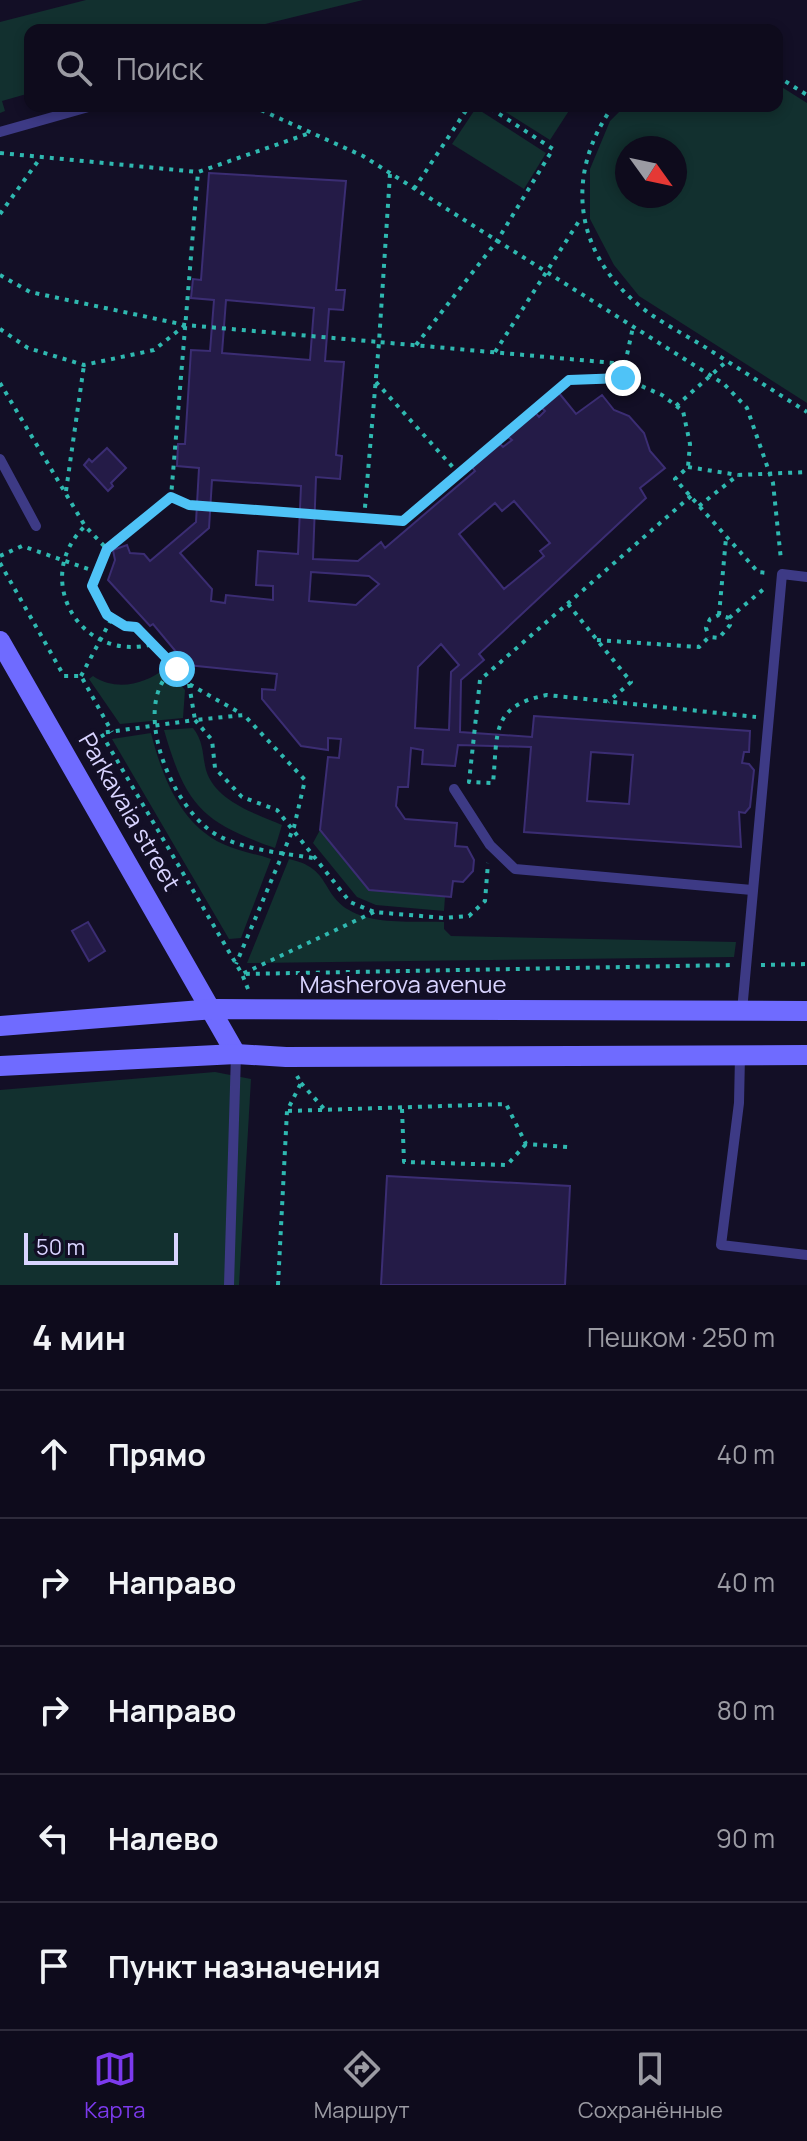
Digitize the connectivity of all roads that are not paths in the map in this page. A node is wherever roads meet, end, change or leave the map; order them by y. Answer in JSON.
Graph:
{"nodes":[{"id":1,"x":71,"y":112,"type":"edge"},
{"id":2,"x":0,"y":132,"type":"edge"},
{"id":3,"x":0,"y":459,"type":"edge"},
{"id":4,"x":36,"y":526,"type":"dead end"},
{"id":5,"x":807,"y":577,"type":"edge"},
{"id":6,"x":0,"y":641,"type":"edge"},
{"id":7,"x":454,"y":789,"type":"dead end"},
{"id":8,"x":752,"y":890,"type":"junction"},
{"id":9,"x":214,"y":1009,"type":"junction"},
{"id":10,"x":742,"y":1011,"type":"junction"},
{"id":11,"x":807,"y":1011,"type":"edge"},
{"id":12,"x":0,"y":1026,"type":"edge"},
{"id":13,"x":236,"y":1054,"type":"junction"},
{"id":14,"x":807,"y":1055,"type":"edge"},
{"id":15,"x":740,"y":1056,"type":"junction"},
{"id":16,"x":0,"y":1066,"type":"edge"},
{"id":17,"x":807,"y":1255,"type":"edge"},
{"id":18,"x":229,"y":1285,"type":"edge"}],
"edges":[{"from":1,"to":2,"type":"lane"},
{"from":3,"to":4,"type":"lane"},
{"from":5,"to":8,"type":"lane"},
{"from":6,"to":9,"type":"main road","name":"Parkavaia street"},
{"from":7,"to":8,"type":"lane"},
{"from":8,"to":10,"type":"lane"},
{"from":9,"to":10,"type":"main road","name":"Masherova avenue"},
{"from":9,"to":12,"type":"main road","name":"Masherova avenue"},
{"from":9,"to":13,"type":"main road","name":"Parkavaia street"},
{"from":10,"to":11,"type":"main road","name":"Masherova avenue"},
{"from":13,"to":15,"type":"main road"},
{"from":13,"to":16,"type":"main road"},
{"from":13,"to":18,"type":"lane"},
{"from":14,"to":15,"type":"main road"},
{"from":15,"to":17,"type":"lane"}]}
